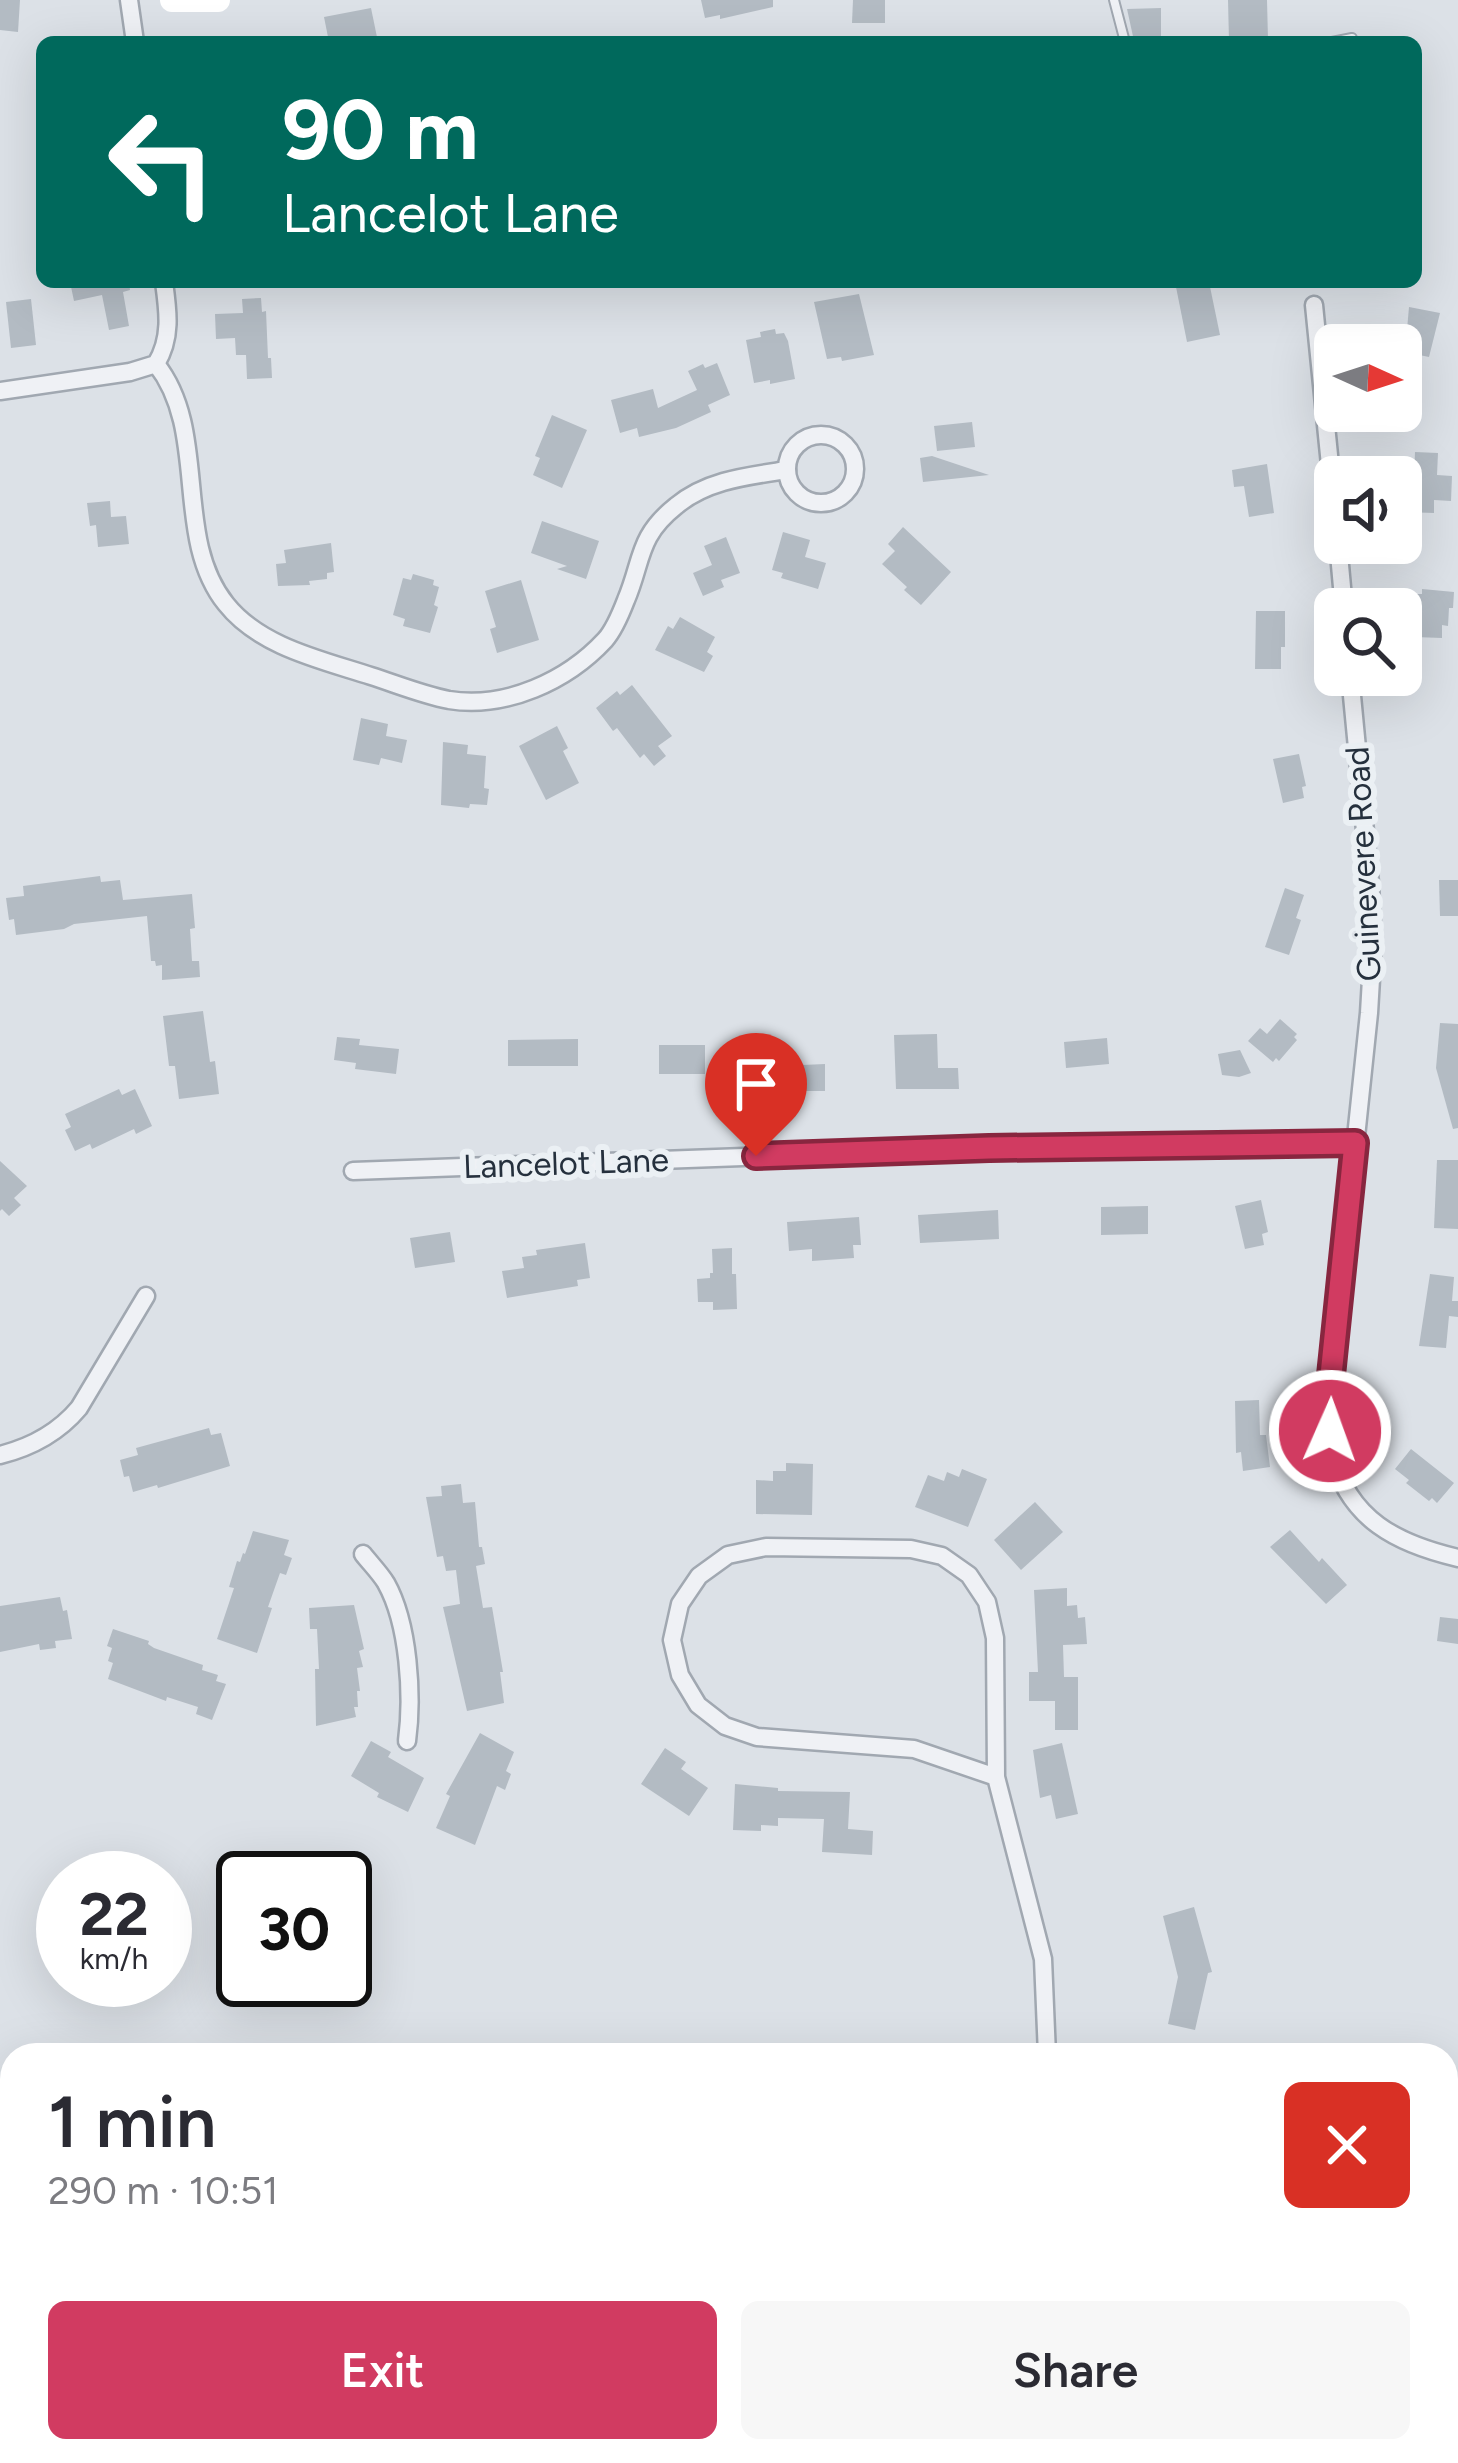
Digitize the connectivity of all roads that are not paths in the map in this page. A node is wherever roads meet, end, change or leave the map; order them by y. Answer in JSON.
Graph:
{"nodes":[{"id":1,"x":129,"y":0,"type":"edge"},
{"id":2,"x":172,"y":0,"type":"edge"},
{"id":3,"x":218,"y":0,"type":"edge"},
{"id":4,"x":1114,"y":0,"type":"edge"},
{"id":5,"x":134,"y":36,"type":"edge"},
{"id":6,"x":1123,"y":36,"type":"edge"},
{"id":7,"x":164,"y":288,"type":"edge"},
{"id":8,"x":1314,"y":305,"type":"dead end"},
{"id":9,"x":156,"y":364,"type":"junction"},
{"id":10,"x":0,"y":391,"type":"edge"},
{"id":11,"x":1329,"y":456,"type":"edge"},
{"id":12,"x":787,"y":470,"type":"junction"},
{"id":13,"x":1352,"y":696,"type":"edge"},
{"id":14,"x":1355,"y":1143,"type":"junction"},
{"id":15,"x":353,"y":1171,"type":"dead end"},
{"id":16,"x":146,"y":1297,"type":"dead end"},
{"id":17,"x":0,"y":1455,"type":"edge"},
{"id":18,"x":363,"y":1554,"type":"dead end"},
{"id":19,"x":1458,"y":1558,"type":"edge"},
{"id":20,"x":407,"y":1741,"type":"dead end"},
{"id":21,"x":996,"y":1777,"type":"junction"},
{"id":22,"x":1046,"y":2043,"type":"edge"}],
"edges":[{"from":1,"to":5,"type":"street"},
{"from":2,"to":3,"type":"main road"},
{"from":4,"to":6,"type":"lane"},
{"from":7,"to":9,"type":"street"},
{"from":8,"to":11,"type":"street"},
{"from":9,"to":10,"type":"street"},
{"from":9,"to":12,"type":"street"},
{"from":12,"to":12,"type":"street"},
{"from":13,"to":14,"type":"street","name":"Guinevere Road"},
{"from":14,"to":15,"type":"street","name":"Lancelot Lane"},
{"from":14,"to":19,"type":"street","name":"Guinevere Road"},
{"from":16,"to":17,"type":"street"},
{"from":18,"to":20,"type":"street"},
{"from":21,"to":21,"type":"street"},
{"from":21,"to":22,"type":"street"}]}
